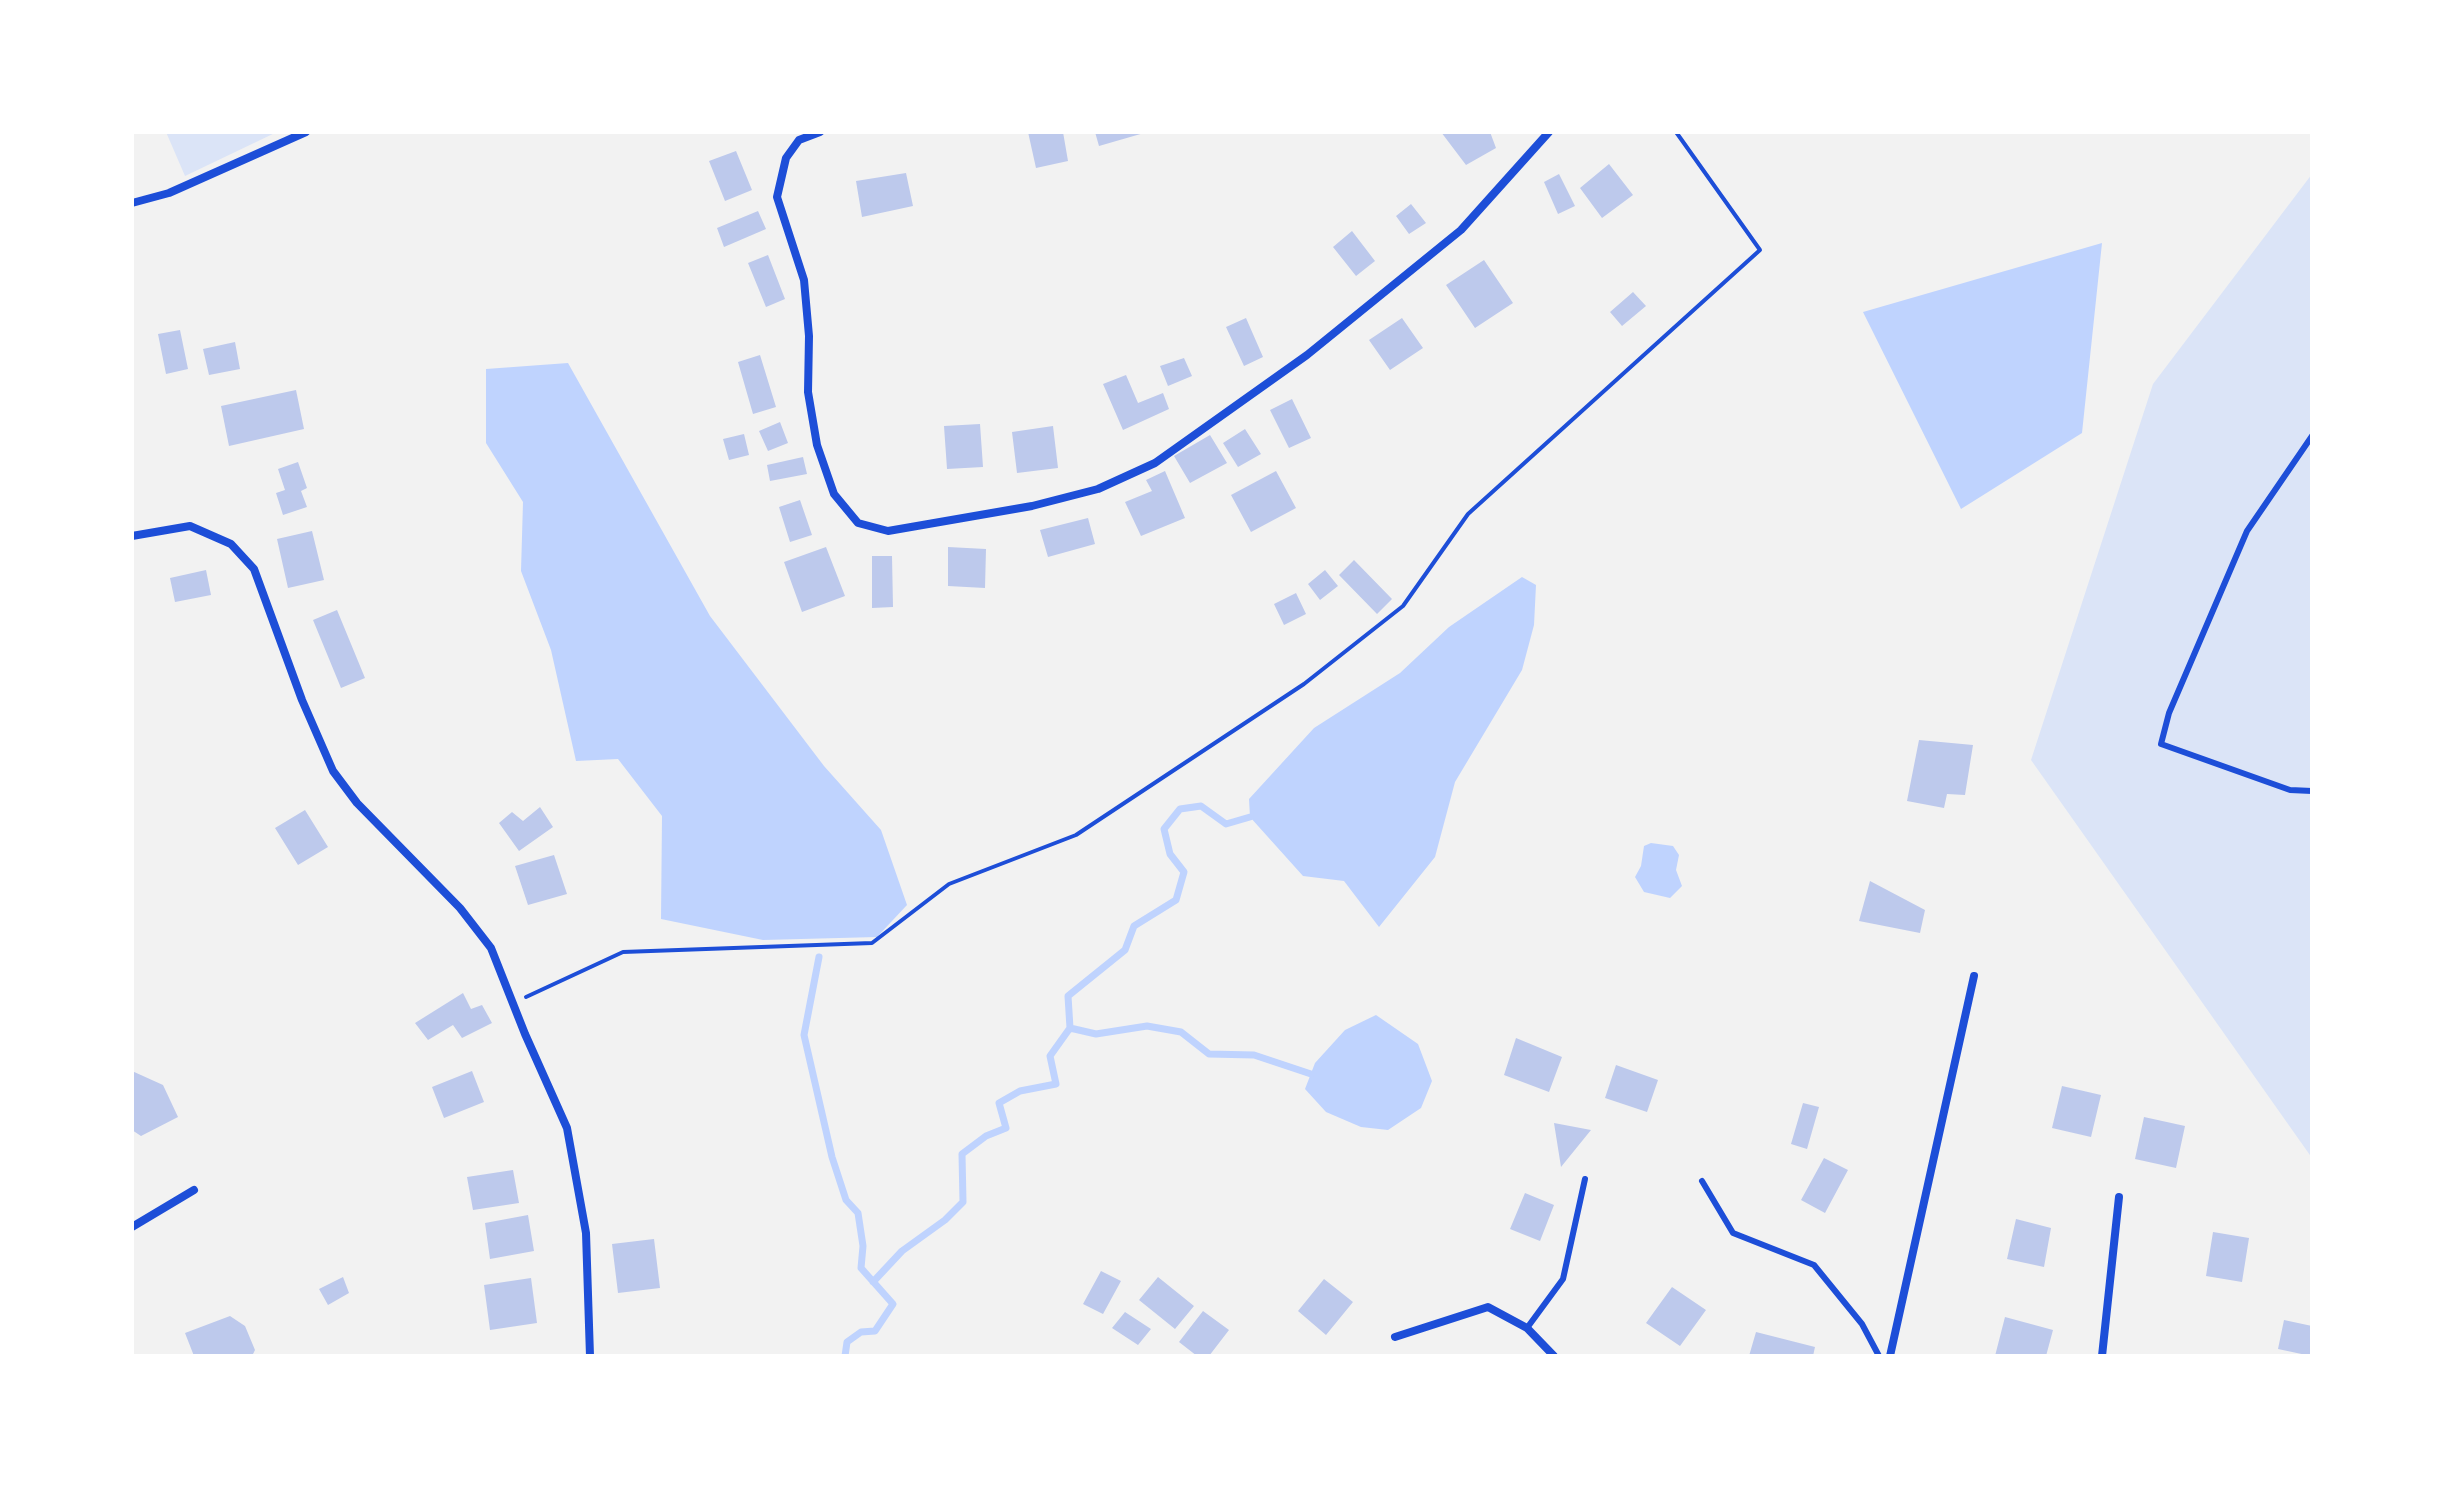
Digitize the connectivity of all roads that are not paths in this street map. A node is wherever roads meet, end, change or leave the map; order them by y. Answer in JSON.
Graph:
{"nodes":[{"id":1,"x":306,"y":132,"type":"edge"},
{"id":2,"x":793,"y":132,"type":"edge"},
{"id":3,"x":820,"y":132,"type":"edge"},
{"id":4,"x":1549,"y":132,"type":"edge"},
{"id":5,"x":799,"y":140,"type":"junction"},
{"id":6,"x":132,"y":203,"type":"edge"},
{"id":7,"x":2312,"y":436,"type":"edge"},
{"id":8,"x":132,"y":536,"type":"edge"},
{"id":9,"x":2312,"y":791,"type":"edge"},
{"id":10,"x":1974,"y":976,"type":"dead end"},
{"id":11,"x":1585,"y":1179,"type":"dead end"},
{"id":12,"x":1702,"y":1181,"type":"dead end"},
{"id":13,"x":194,"y":1190,"type":"dead end"},
{"id":14,"x":2119,"y":1197,"type":"dead end"},
{"id":15,"x":132,"y":1227,"type":"edge"},
{"id":16,"x":1527,"y":1328,"type":"junction"},
{"id":17,"x":1395,"y":1337,"type":"dead end"},
{"id":18,"x":590,"y":1356,"type":"edge"},
{"id":19,"x":1554,"y":1356,"type":"edge"},
{"id":20,"x":1879,"y":1356,"type":"edge"},
{"id":21,"x":1890,"y":1356,"type":"edge"},
{"id":22,"x":2102,"y":1356,"type":"edge"}],
"edges":[{"from":1,"to":6,"type":"street"},
{"from":2,"to":5,"type":"street"},
{"from":3,"to":5,"type":"street"},
{"from":4,"to":5,"type":"street"},
{"from":7,"to":9,"type":"lane"},
{"from":8,"to":18,"type":"street"},
{"from":10,"to":21,"type":"street"},
{"from":11,"to":16,"type":"lane"},
{"from":12,"to":20,"type":"lane"},
{"from":13,"to":15,"type":"street"},
{"from":14,"to":22,"type":"street"},
{"from":16,"to":17,"type":"street"},
{"from":16,"to":19,"type":"street"}]}
